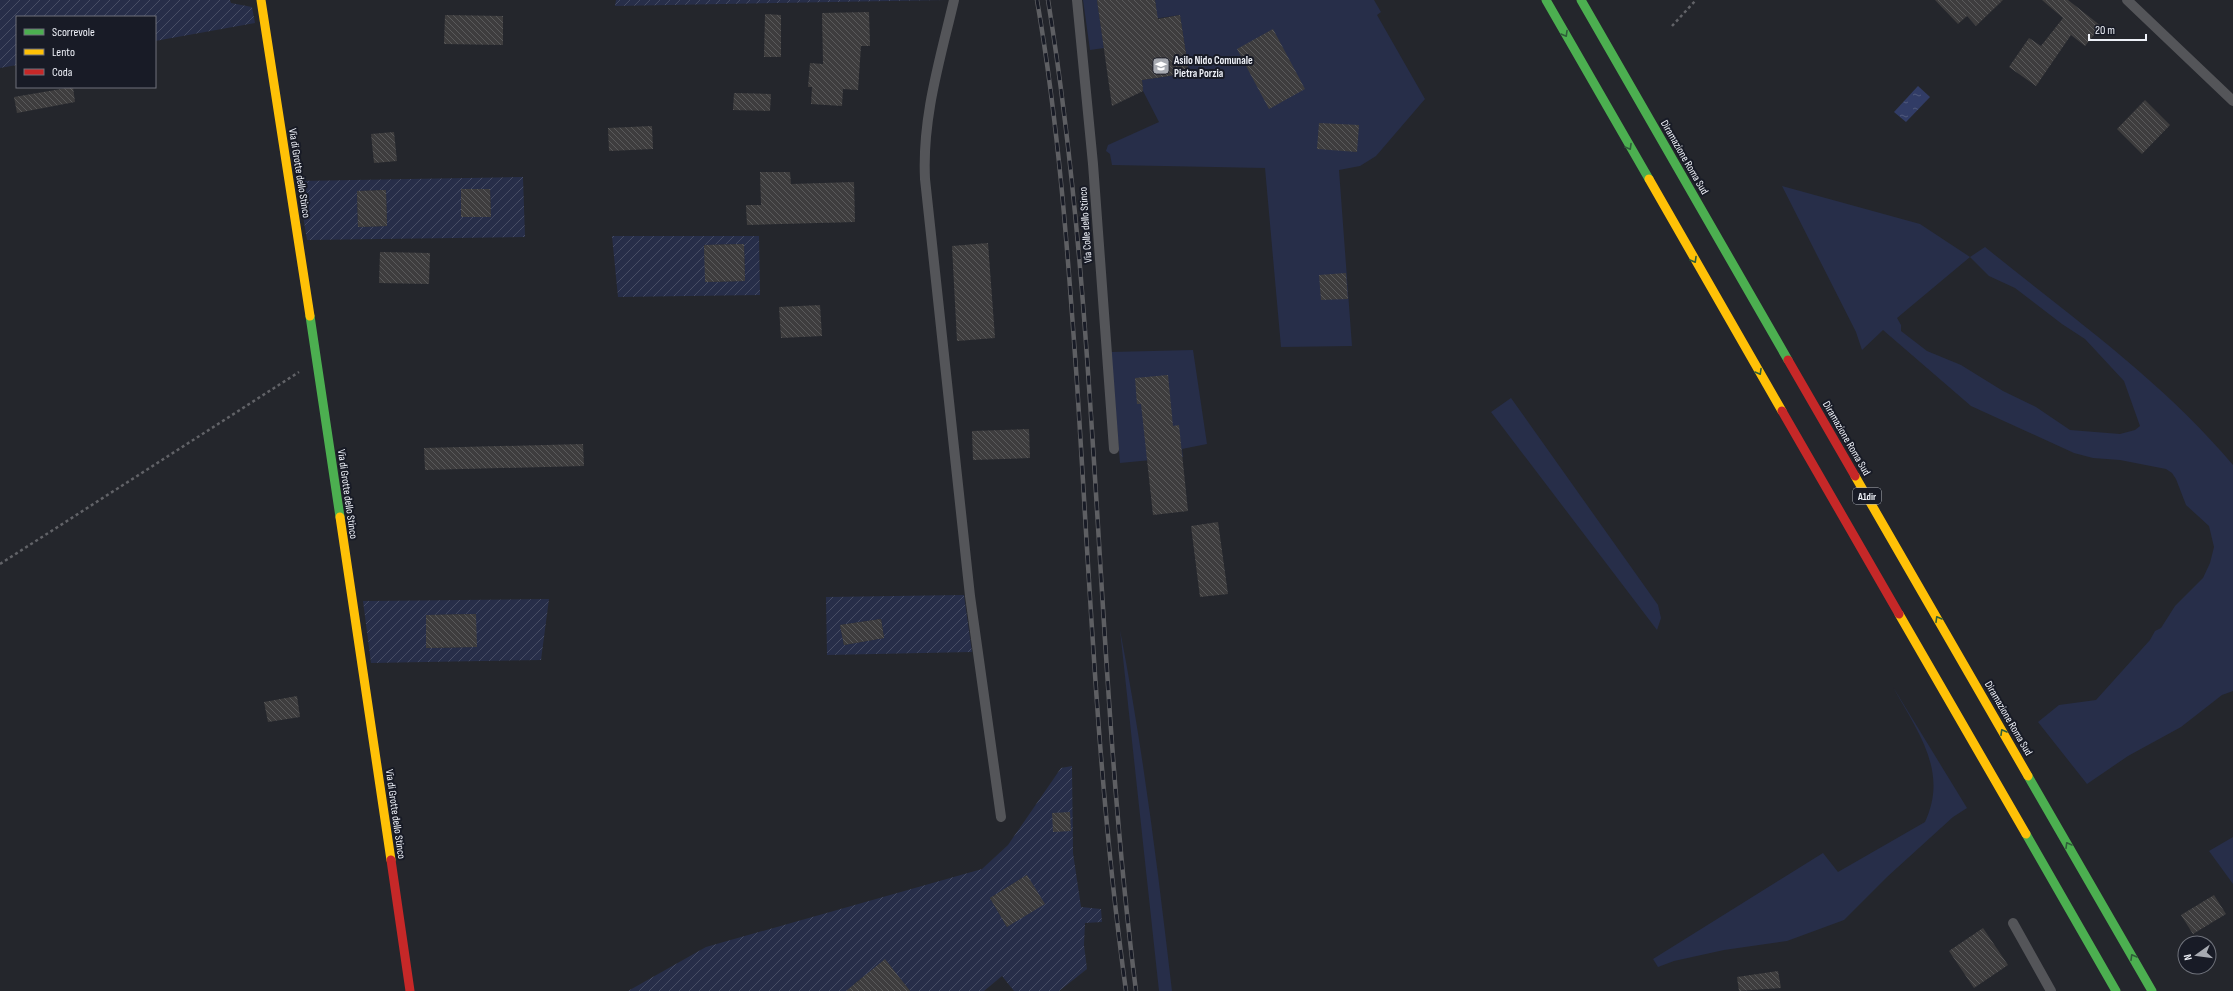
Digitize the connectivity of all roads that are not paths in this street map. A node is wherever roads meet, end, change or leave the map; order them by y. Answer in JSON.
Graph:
{"nodes":[{"id":1,"x":261,"y":0,"type":"edge"},
{"id":2,"x":954,"y":0,"type":"edge"},
{"id":3,"x":1077,"y":0,"type":"edge"},
{"id":4,"x":1546,"y":0,"type":"edge"},
{"id":5,"x":1581,"y":0,"type":"edge"},
{"id":6,"x":2128,"y":0,"type":"edge"},
{"id":7,"x":2233,"y":101,"type":"edge"},
{"id":8,"x":1114,"y":449,"type":"dead end"},
{"id":9,"x":1001,"y":817,"type":"dead end"},
{"id":10,"x":2013,"y":924,"type":"dead end"},
{"id":11,"x":410,"y":991,"type":"edge"},
{"id":12,"x":2051,"y":991,"type":"edge"},
{"id":13,"x":2116,"y":991,"type":"edge"},
{"id":14,"x":2152,"y":991,"type":"edge"}],
"edges":[{"from":1,"to":11,"type":"main road","name":"Via di Grotte dello Stinco"},
{"from":2,"to":9,"type":"lane"},
{"from":3,"to":8,"type":"lane","name":"Via Colle dello Stinco"},
{"from":4,"to":13,"type":"main road","number":"A1dir","one_way":true},
{"from":14,"to":5,"type":"main road","name":"Diramazione Roma Sud","number":"A1dir","one_way":true},
{"from":6,"to":7,"type":"lane"},
{"from":10,"to":12,"type":"lane"}]}
